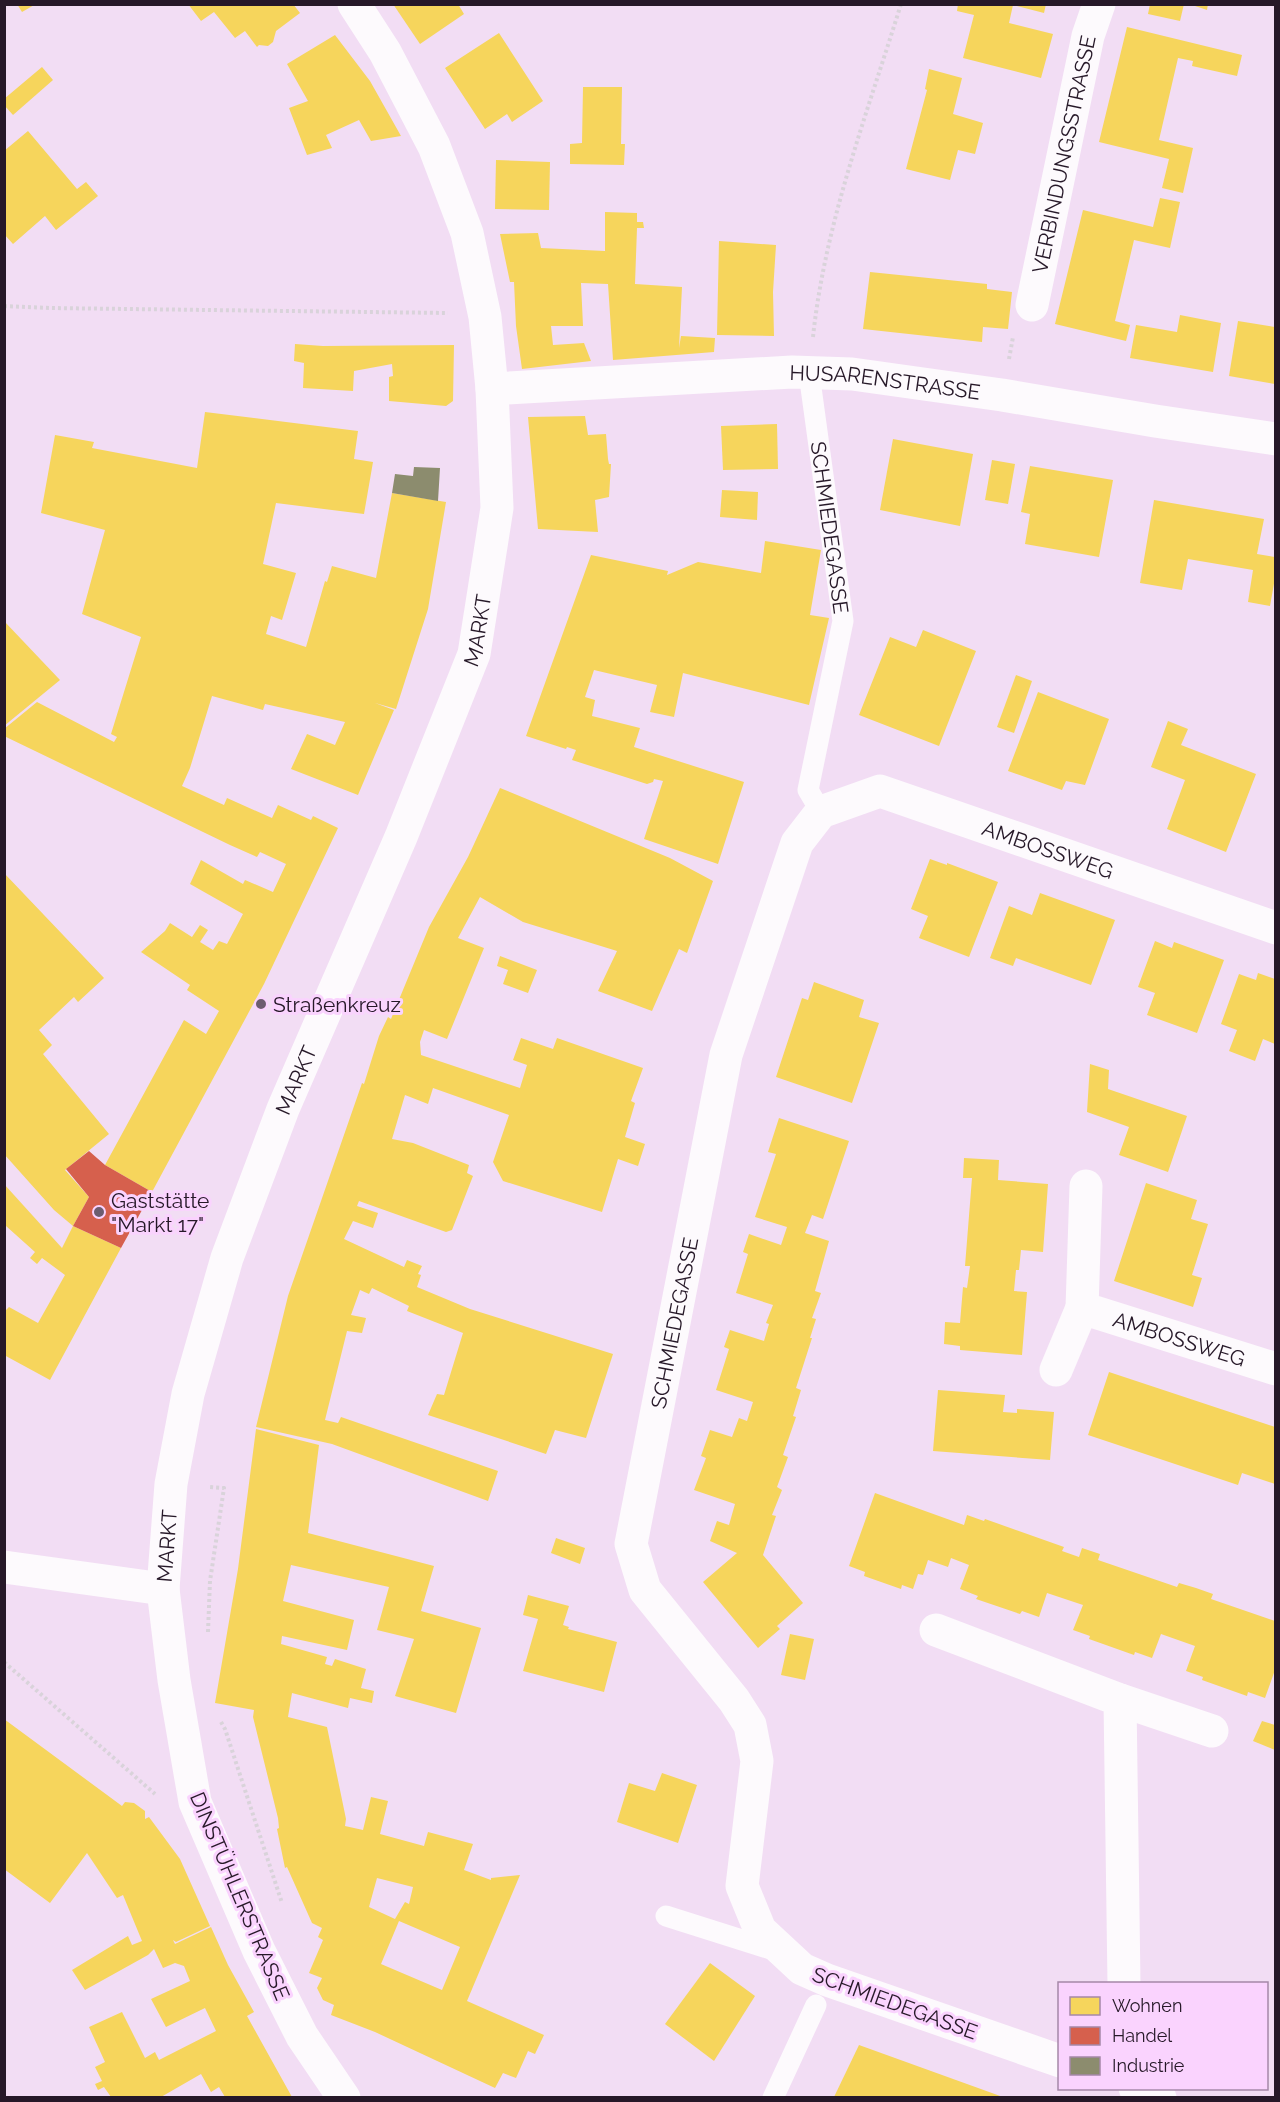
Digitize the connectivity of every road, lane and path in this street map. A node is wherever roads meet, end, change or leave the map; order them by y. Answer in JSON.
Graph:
{"nodes":[{"id":1,"x":354,"y":4,"type":"edge"},
{"id":2,"x":901,"y":4,"type":"edge"},
{"id":3,"x":1099,"y":4,"type":"edge"},
{"id":4,"x":1032,"y":305,"type":"joint"},
{"id":5,"x":4,"y":306,"type":"edge"},
{"id":6,"x":485,"y":317,"type":"junction"},
{"id":7,"x":809,"y":373,"type":"junction"},
{"id":8,"x":492,"y":389,"type":"junction"},
{"id":9,"x":1002,"y":395,"type":"junction"},
{"id":10,"x":1275,"y":439,"type":"edge"},
{"id":11,"x":821,"y":812,"type":"junction"},
{"id":12,"x":1275,"y":928,"type":"edge"},
{"id":13,"x":1086,"y":1186,"type":"dead end"},
{"id":14,"x":1082,"y":1308,"type":"junction"},
{"id":15,"x":1275,"y":1369,"type":"edge"},
{"id":16,"x":1056,"y":1370,"type":"dead end"},
{"id":17,"x":171,"y":1484,"type":"junction"},
{"id":18,"x":4,"y":1567,"type":"edge"},
{"id":19,"x":163,"y":1589,"type":"junction"},
{"id":20,"x":936,"y":1630,"type":"dead end"},
{"id":21,"x":208,"y":1639,"type":"dead end"},
{"id":22,"x":174,"y":1680,"type":"joint"},
{"id":23,"x":1120,"y":1700,"type":"junction"},
{"id":24,"x":216,"y":1713,"type":"dead end"},
{"id":25,"x":1212,"y":1731,"type":"dead end"},
{"id":26,"x":284,"y":1909,"type":"dead end"},
{"id":27,"x":666,"y":1916,"type":"dead end"},
{"id":28,"x":786,"y":1954,"type":"junction"},
{"id":29,"x":1125,"y":1982,"type":"edge"},
{"id":30,"x":816,"y":2005,"type":"dead end"},
{"id":31,"x":1058,"y":2061,"type":"edge"},
{"id":32,"x":1141,"y":2090,"type":"edge"},
{"id":33,"x":344,"y":2097,"type":"edge"},
{"id":34,"x":773,"y":2097,"type":"edge"},
{"id":35,"x":1160,"y":2097,"type":"edge"}],
"edges":[{"from":1,"to":6,"type":"street","name":"MARKT"},
{"from":2,"to":7,"type":"path"},
{"from":3,"to":4,"type":"street","name":"VERBINDUNGSSTRASSE"},
{"from":4,"to":9,"type":"path"},
{"from":5,"to":6,"type":"path"},
{"from":6,"to":8,"type":"street","name":"MARKT"},
{"from":7,"to":8,"type":"street","name":"HUSARENSTRASSE"},
{"from":7,"to":9,"type":"street","name":"HUSARENSTRASSE"},
{"from":7,"to":11,"type":"lane","name":"SCHMIEDEGASSE"},
{"from":8,"to":17,"type":"street","name":"MARKT"},
{"from":9,"to":10,"type":"street","name":"HUSARENSTRASSE"},
{"from":11,"to":12,"type":"street","name":"AMBOSSWEG"},
{"from":11,"to":28,"type":"street","name":"SCHMIEDEGASSE"},
{"from":13,"to":14,"type":"street"},
{"from":14,"to":15,"type":"street","name":"AMBOSSWEG"},
{"from":14,"to":16,"type":"street"},
{"from":17,"to":19,"type":"street","name":"MARKT"},
{"from":17,"to":21,"type":"path"},
{"from":18,"to":19,"type":"street"},
{"from":19,"to":22,"type":"street","name":"MARKT"},
{"from":20,"to":23,"type":"street"},
{"from":22,"to":33,"type":"street","name":"DINSTÜHLERSTRASSE"},
{"from":23,"to":25,"type":"street"},
{"from":23,"to":29,"type":"street"},
{"from":24,"to":26,"type":"path"},
{"from":27,"to":28,"type":"lane"},
{"from":28,"to":31,"type":"street","name":"SCHMIEDEGASSE"},
{"from":30,"to":34,"type":"lane"},
{"from":32,"to":35,"type":"street"}]}
